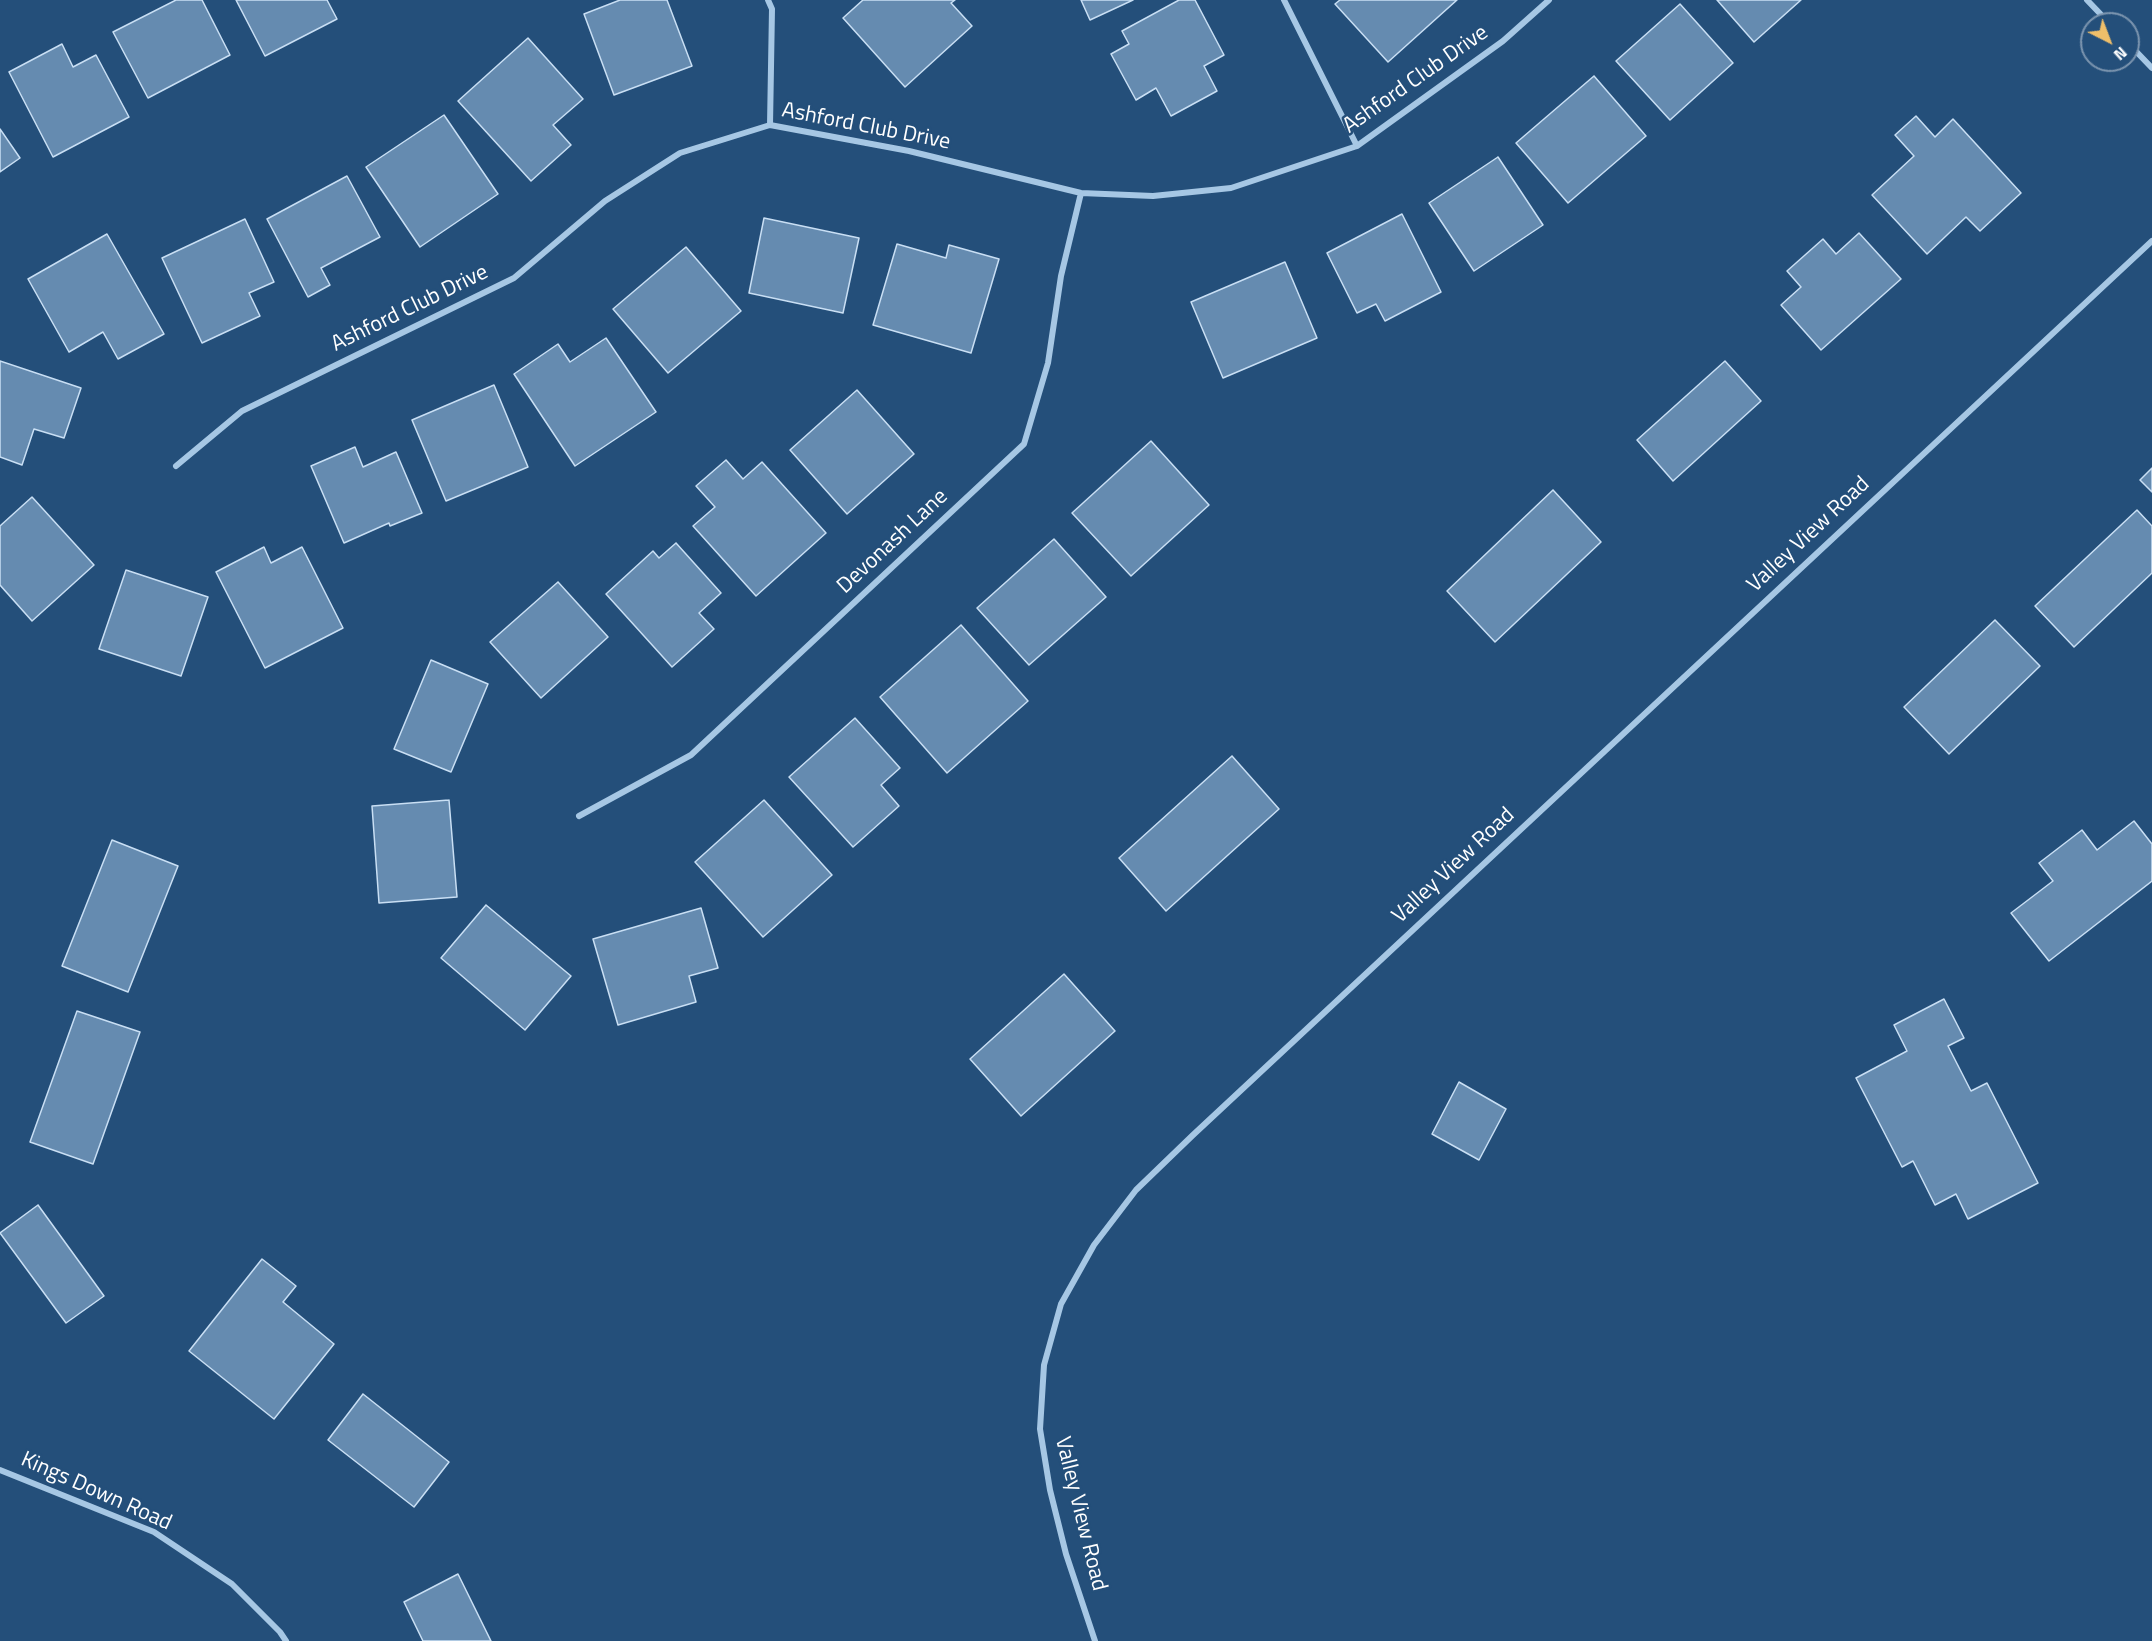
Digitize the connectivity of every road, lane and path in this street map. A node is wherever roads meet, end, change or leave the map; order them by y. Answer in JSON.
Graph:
{"nodes":[{"id":1,"x":768,"y":0,"type":"edge"},
{"id":2,"x":1284,"y":0,"type":"edge"},
{"id":3,"x":1549,"y":0,"type":"edge"},
{"id":4,"x":2087,"y":0,"type":"edge"},
{"id":5,"x":2098,"y":12,"type":"edge"},
{"id":6,"x":2140,"y":56,"type":"edge"},
{"id":7,"x":2152,"y":68,"type":"edge"},
{"id":8,"x":770,"y":125,"type":"junction"},
{"id":9,"x":1357,"y":146,"type":"junction"},
{"id":10,"x":1081,"y":194,"type":"junction"},
{"id":11,"x":2152,"y":242,"type":"edge"},
{"id":12,"x":176,"y":466,"type":"dead end"},
{"id":13,"x":579,"y":816,"type":"dead end"},
{"id":14,"x":0,"y":1470,"type":"edge"},
{"id":15,"x":286,"y":1641,"type":"edge"},
{"id":16,"x":1095,"y":1641,"type":"edge"}],
"edges":[{"from":1,"to":8,"type":"street"},
{"from":2,"to":9,"type":"street"},
{"from":3,"to":9,"type":"street","name":"Ashford Club Drive"},
{"from":4,"to":5,"type":"street"},
{"from":6,"to":7,"type":"street"},
{"from":8,"to":10,"type":"street","name":"Ashford Club Drive"},
{"from":8,"to":12,"type":"street","name":"Ashford Club Drive"},
{"from":9,"to":10,"type":"street","name":"Ashford Club Drive"},
{"from":10,"to":13,"type":"street","name":"Devonash Lane"},
{"from":11,"to":16,"type":"street","name":"Valley View Road"},
{"from":14,"to":15,"type":"street","name":"Kings Down Road"}]}
